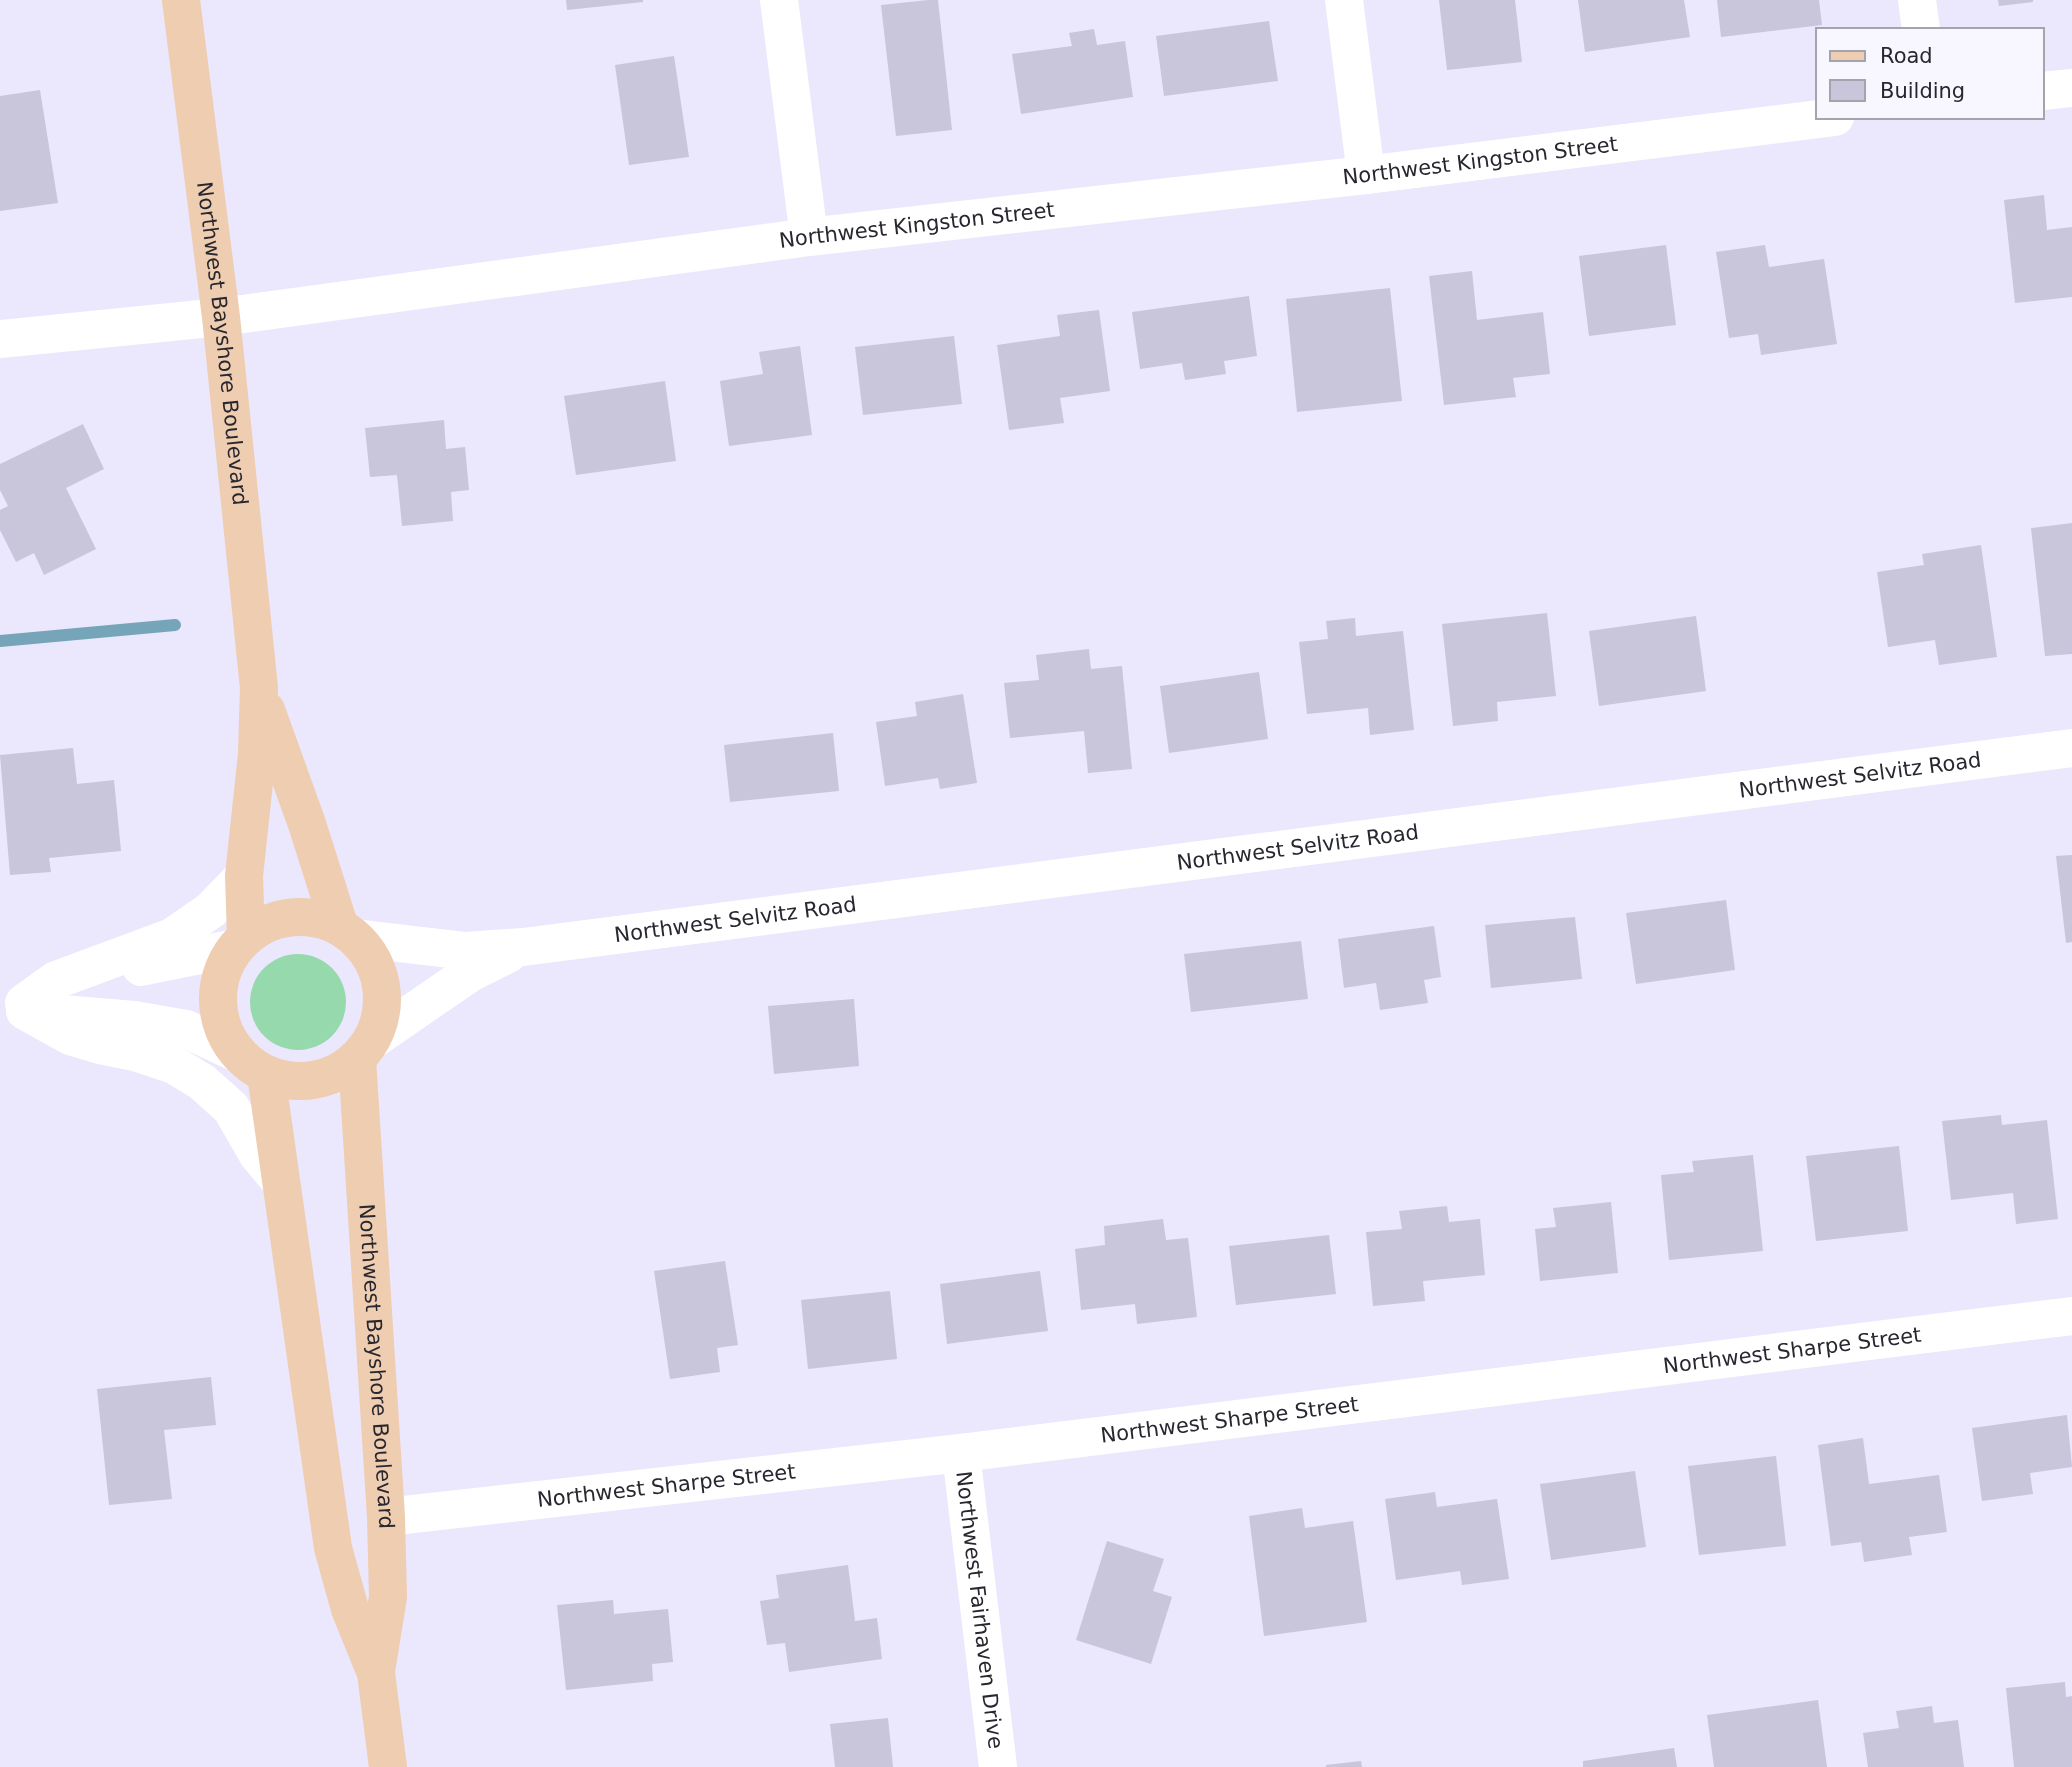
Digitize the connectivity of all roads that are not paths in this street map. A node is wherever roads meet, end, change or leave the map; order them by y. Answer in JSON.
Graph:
{"nodes":[{"id":1,"x":181,"y":0,"type":"edge"},
{"id":2,"x":779,"y":0,"type":"edge"},
{"id":3,"x":1344,"y":0,"type":"edge"},
{"id":4,"x":1917,"y":0,"type":"edge"},
{"id":5,"x":1921,"y":28,"type":"edge"},
{"id":6,"x":2072,"y":88,"type":"edge"},
{"id":7,"x":2044,"y":92,"type":"edge"},
{"id":8,"x":1819,"y":119,"type":"edge"},
{"id":9,"x":1366,"y":175,"type":"junction"},
{"id":10,"x":809,"y":237,"type":"junction"},
{"id":11,"x":221,"y":317,"type":"junction"},
{"id":12,"x":0,"y":339,"type":"edge"},
{"id":13,"x":260,"y":688,"type":"junction"},
{"id":14,"x":2072,"y":748,"type":"edge"},
{"id":15,"x":244,"y":876,"type":"junction"},
{"id":16,"x":347,"y":931,"type":"junction"},
{"id":17,"x":241,"y":943,"type":"junction"},
{"id":18,"x":523,"y":947,"type":"junction"},
{"id":19,"x":13,"y":1008,"type":"edge"},
{"id":20,"x":364,"y":1050,"type":"junction"},
{"id":21,"x":251,"y":1063,"type":"junction"},
{"id":22,"x":280,"y":1181,"type":"junction"},
{"id":23,"x":2072,"y":1316,"type":"edge"},
{"id":24,"x":961,"y":1452,"type":"junction"},
{"id":25,"x":386,"y":1517,"type":"junction"},
{"id":26,"x":376,"y":1673,"type":"junction"},
{"id":27,"x":388,"y":1767,"type":"edge"},
{"id":28,"x":998,"y":1767,"type":"edge"}],
"edges":[{"from":1,"to":11,"type":"main road","name":"Northwest Bayshore Boulevard"},
{"from":2,"to":10,"type":"street"},
{"from":3,"to":9,"type":"street"},
{"from":4,"to":5,"type":"street"},
{"from":6,"to":7,"type":"street"},
{"from":8,"to":9,"type":"street","name":"Northwest Kingston Street"},
{"from":9,"to":10,"type":"street","name":"Northwest Kingston Street"},
{"from":10,"to":11,"type":"street","name":"Northwest Kingston Street"},
{"from":11,"to":12,"type":"street","name":"Northwest Kingston Street"},
{"from":11,"to":13,"type":"main road","name":"Northwest Bayshore Boulevard"},
{"from":13,"to":15,"type":"main road","name":"Northwest Bayshore Boulevard"},
{"from":13,"to":16,"type":"main road","name":"Northwest Bayshore Boulevard"},
{"from":14,"to":18,"type":"street","name":"Northwest Selvitz Road"},
{"from":15,"to":17,"type":"main road","name":"Northwest Bayshore Boulevard"},
{"from":15,"to":19,"type":"street"},
{"from":16,"to":17,"type":"main road"},
{"from":16,"to":18,"type":"street","name":"Northwest Selvitz Road"},
{"from":16,"to":20,"type":"main road"},
{"from":17,"to":19,"type":"street"},
{"from":17,"to":21,"type":"main road"},
{"from":18,"to":20,"type":"street","name":"Northwest Selvitz Road"},
{"from":19,"to":21,"type":"street"},
{"from":19,"to":22,"type":"street"},
{"from":20,"to":21,"type":"main road"},
{"from":20,"to":25,"type":"main road","name":"Northwest Bayshore Boulevard"},
{"from":21,"to":22,"type":"main road","name":"Northwest Bayshore Boulevard"},
{"from":22,"to":26,"type":"main road","name":"Northwest Bayshore Boulevard"},
{"from":23,"to":24,"type":"street","name":"Northwest Sharpe Street"},
{"from":24,"to":25,"type":"street","name":"Northwest Sharpe Street"},
{"from":24,"to":28,"type":"street","name":"Northwest Fairhaven Drive"},
{"from":25,"to":26,"type":"main road","name":"Northwest Bayshore Boulevard"},
{"from":26,"to":27,"type":"main road","name":"Northwest Bayshore Boulevard"}]}
